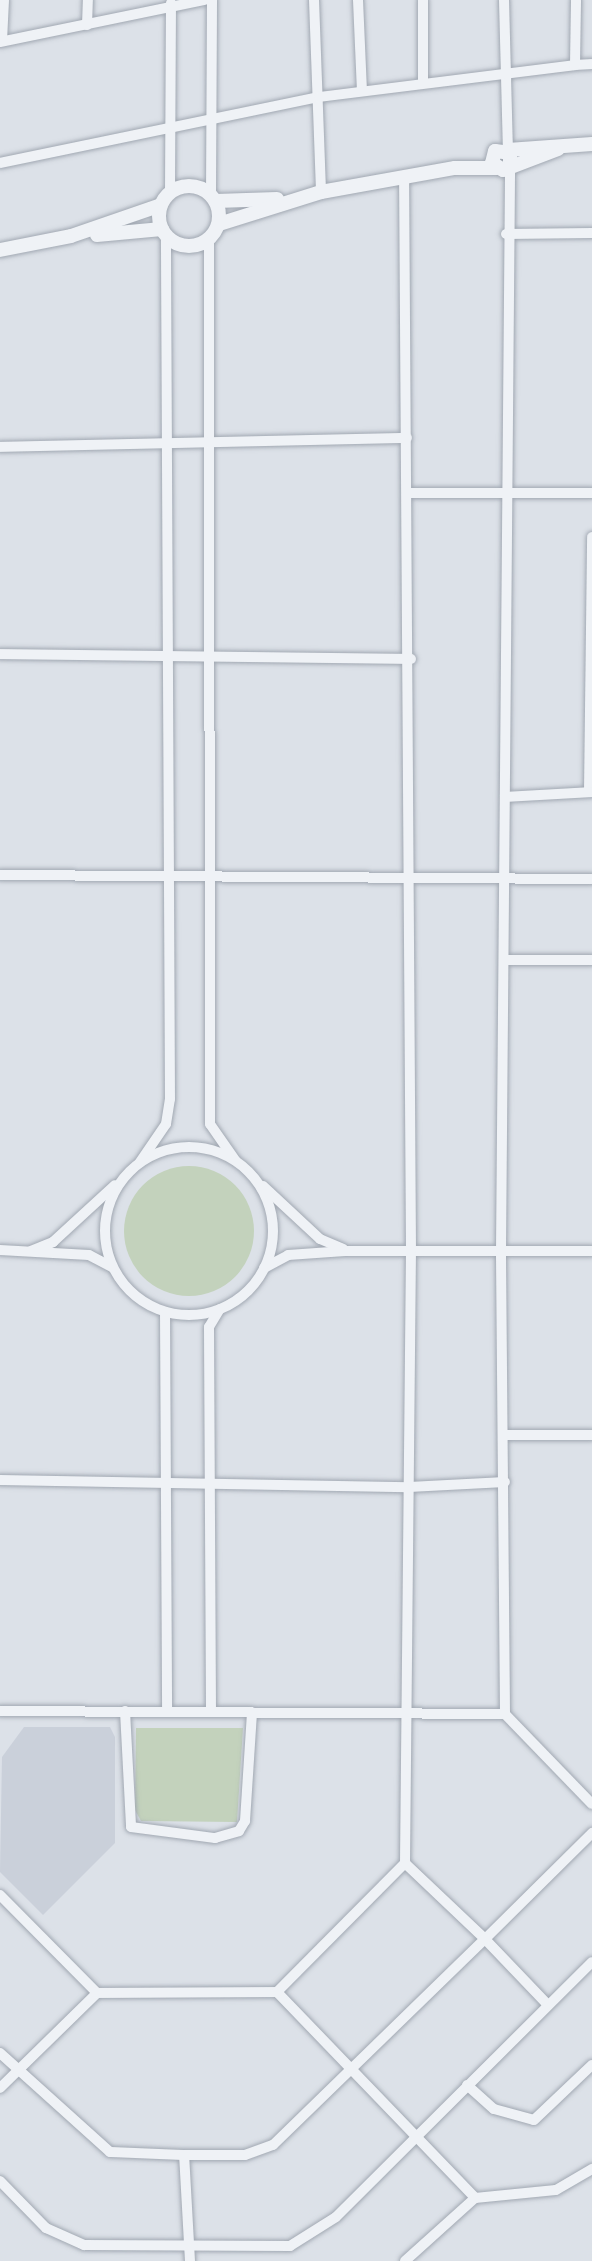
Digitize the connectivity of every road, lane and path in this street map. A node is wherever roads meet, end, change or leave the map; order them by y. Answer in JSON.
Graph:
{"nodes":[{"id":1,"x":4,"y":0,"type":"edge"},
{"id":2,"x":88,"y":0,"type":"edge"},
{"id":3,"x":204,"y":0,"type":"edge"},
{"id":4,"x":212,"y":0,"type":"edge"},
{"id":5,"x":314,"y":0,"type":"edge"},
{"id":6,"x":358,"y":0,"type":"edge"},
{"id":7,"x":423,"y":0,"type":"edge"},
{"id":8,"x":504,"y":0,"type":"edge"},
{"id":9,"x":576,"y":0,"type":"edge"},
{"id":10,"x":171,"y":4,"type":"edge"},
{"id":11,"x":87,"y":25,"type":"junction"},
{"id":12,"x":1,"y":41,"type":"edge"},
{"id":13,"x":592,"y":64,"type":"edge"},
{"id":14,"x":575,"y":65,"type":"junction"},
{"id":15,"x":505,"y":73,"type":"junction"},
{"id":16,"x":423,"y":83,"type":"junction"},
{"id":17,"x":362,"y":91,"type":"junction"},
{"id":18,"x":319,"y":97,"type":"junction"},
{"id":19,"x":211,"y":117,"type":"junction"},
{"id":20,"x":170,"y":124,"type":"junction"},
{"id":21,"x":592,"y":144,"type":"edge"},
{"id":22,"x":558,"y":149,"type":"junction"},
{"id":23,"x":499,"y":150,"type":"junction"},
{"id":24,"x":0,"y":163,"type":"edge"},
{"id":25,"x":454,"y":168,"type":"junction"},
{"id":26,"x":501,"y":168,"type":"junction"},
{"id":27,"x":404,"y":178,"type":"junction"},
{"id":28,"x":170,"y":192,"type":"junction"},
{"id":29,"x":321,"y":192,"type":"junction"},
{"id":30,"x":213,"y":197,"type":"junction"},
{"id":31,"x":285,"y":200,"type":"junction"},
{"id":32,"x":161,"y":205,"type":"junction"},
{"id":33,"x":219,"y":224,"type":"junction"},
{"id":34,"x":164,"y":232,"type":"junction"},
{"id":35,"x":592,"y":233,"type":"edge"},
{"id":36,"x":506,"y":234,"type":"junction"},
{"id":37,"x":71,"y":236,"type":"junction"},
{"id":38,"x":209,"y":239,"type":"junction"},
{"id":39,"x":0,"y":250,"type":"edge"},
{"id":40,"x":407,"y":438,"type":"junction"},
{"id":41,"x":164,"y":439,"type":"junction"},
{"id":42,"x":208,"y":441,"type":"junction"},
{"id":43,"x":0,"y":447,"type":"edge"},
{"id":44,"x":407,"y":493,"type":"junction"},
{"id":45,"x":506,"y":493,"type":"junction"},
{"id":46,"x":592,"y":493,"type":"edge"},
{"id":47,"x":592,"y":537,"type":"edge"},
{"id":48,"x":163,"y":653,"type":"junction"},
{"id":49,"x":0,"y":654,"type":"edge"},
{"id":50,"x":209,"y":656,"type":"junction"},
{"id":51,"x":411,"y":659,"type":"junction"},
{"id":52,"x":590,"y":792,"type":"edge"},
{"id":53,"x":505,"y":797,"type":"junction"},
{"id":54,"x":0,"y":875,"type":"edge"},
{"id":55,"x":209,"y":878,"type":"junction"},
{"id":56,"x":169,"y":879,"type":"junction"},
{"id":57,"x":592,"y":879,"type":"edge"},
{"id":58,"x":505,"y":880,"type":"junction"},
{"id":59,"x":408,"y":881,"type":"junction"},
{"id":60,"x":504,"y":960,"type":"junction"},
{"id":61,"x":592,"y":960,"type":"edge"},
{"id":62,"x":235,"y":1160,"type":"junction"},
{"id":63,"x":140,"y":1162,"type":"junction"},
{"id":64,"x":124,"y":1176,"type":"junction"},
{"id":65,"x":257,"y":1181,"type":"junction"},
{"id":66,"x":0,"y":1250,"type":"edge"},
{"id":67,"x":31,"y":1251,"type":"junction"},
{"id":68,"x":345,"y":1251,"type":"junction"},
{"id":69,"x":411,"y":1251,"type":"junction"},
{"id":70,"x":501,"y":1251,"type":"junction"},
{"id":71,"x":592,"y":1251,"type":"edge"},
{"id":72,"x":112,"y":1268,"type":"junction"},
{"id":73,"x":264,"y":1268,"type":"junction"},
{"id":74,"x":219,"y":1309,"type":"junction"},
{"id":75,"x":165,"y":1312,"type":"junction"},
{"id":76,"x":504,"y":1435,"type":"junction"},
{"id":77,"x":592,"y":1435,"type":"edge"},
{"id":78,"x":0,"y":1480,"type":"edge"},
{"id":79,"x":210,"y":1480,"type":"junction"},
{"id":80,"x":168,"y":1481,"type":"junction"},
{"id":81,"x":505,"y":1482,"type":"junction"},
{"id":82,"x":409,"y":1487,"type":"junction"},
{"id":83,"x":0,"y":1711,"type":"edge"},
{"id":84,"x":125,"y":1711,"type":"junction"},
{"id":85,"x":167,"y":1712,"type":"junction"},
{"id":86,"x":211,"y":1712,"type":"junction"},
{"id":87,"x":251,"y":1712,"type":"junction"},
{"id":88,"x":407,"y":1713,"type":"junction"},
{"id":89,"x":505,"y":1714,"type":"junction"},
{"id":90,"x":592,"y":1804,"type":"edge"},
{"id":91,"x":592,"y":1833,"type":"edge"},
{"id":92,"x":405,"y":1863,"type":"junction"},
{"id":93,"x":0,"y":1895,"type":"edge"},
{"id":94,"x":485,"y":1939,"type":"junction"},
{"id":95,"x":592,"y":1962,"type":"edge"},
{"id":96,"x":277,"y":1992,"type":"junction"},
{"id":97,"x":97,"y":1993,"type":"junction"},
{"id":98,"x":548,"y":2005,"type":"junction"},
{"id":99,"x":0,"y":2053,"type":"edge"},
{"id":100,"x":592,"y":2065,"type":"edge"},
{"id":101,"x":17,"y":2071,"type":"junction"},
{"id":102,"x":352,"y":2071,"type":"junction"},
{"id":103,"x":467,"y":2085,"type":"junction"},
{"id":104,"x":0,"y":2088,"type":"edge"},
{"id":105,"x":416,"y":2136,"type":"junction"},
{"id":106,"x":184,"y":2155,"type":"junction"},
{"id":107,"x":592,"y":2169,"type":"edge"},
{"id":108,"x":0,"y":2181,"type":"edge"},
{"id":109,"x":475,"y":2198,"type":"junction"},
{"id":110,"x":190,"y":2245,"type":"junction"},
{"id":111,"x":190,"y":2261,"type":"edge"},
{"id":112,"x":405,"y":2261,"type":"edge"}],
"edges":[{"from":1,"to":12,"type":"street"},
{"from":2,"to":11,"type":"street"},
{"from":3,"to":10,"type":"street"},
{"from":4,"to":19,"type":"street"},
{"from":5,"to":18,"type":"street"},
{"from":6,"to":17,"type":"street"},
{"from":7,"to":16,"type":"street"},
{"from":8,"to":15,"type":"street"},
{"from":9,"to":14,"type":"street"},
{"from":10,"to":11,"type":"street"},
{"from":10,"to":20,"type":"street"},
{"from":11,"to":12,"type":"street"},
{"from":13,"to":14,"type":"street"},
{"from":14,"to":15,"type":"street"},
{"from":15,"to":16,"type":"street"},
{"from":15,"to":23,"type":"street"},
{"from":16,"to":17,"type":"street"},
{"from":17,"to":18,"type":"street"},
{"from":18,"to":19,"type":"street"},
{"from":18,"to":29,"type":"street"},
{"from":19,"to":20,"type":"street"},
{"from":19,"to":30,"type":"street"},
{"from":20,"to":24,"type":"street"},
{"from":20,"to":28,"type":"street"},
{"from":21,"to":22,"type":"street"},
{"from":22,"to":23,"type":"street"},
{"from":22,"to":26,"type":"street"},
{"from":23,"to":25,"type":"street"},
{"from":23,"to":26,"type":"street"},
{"from":25,"to":26,"type":"street"},
{"from":25,"to":27,"type":"street"},
{"from":26,"to":36,"type":"street"},
{"from":27,"to":29,"type":"street"},
{"from":27,"to":40,"type":"street"},
{"from":28,"to":30,"type":"street"},
{"from":28,"to":32,"type":"street"},
{"from":29,"to":31,"type":"street"},
{"from":30,"to":31,"type":"street"},
{"from":30,"to":33,"type":"street"},
{"from":31,"to":33,"type":"street"},
{"from":32,"to":34,"type":"street"},
{"from":32,"to":37,"type":"street"},
{"from":33,"to":38,"type":"street"},
{"from":34,"to":37,"type":"street"},
{"from":34,"to":38,"type":"street"},
{"from":34,"to":41,"type":"street"},
{"from":35,"to":36,"type":"street"},
{"from":36,"to":45,"type":"street"},
{"from":37,"to":39,"type":"street"},
{"from":38,"to":42,"type":"street"},
{"from":40,"to":42,"type":"street"},
{"from":40,"to":44,"type":"street"},
{"from":41,"to":42,"type":"street"},
{"from":41,"to":43,"type":"street"},
{"from":41,"to":48,"type":"street"},
{"from":42,"to":50,"type":"street"},
{"from":44,"to":45,"type":"street"},
{"from":44,"to":51,"type":"street"},
{"from":45,"to":46,"type":"street"},
{"from":45,"to":53,"type":"street"},
{"from":47,"to":52,"type":"street"},
{"from":48,"to":49,"type":"street"},
{"from":48,"to":50,"type":"street"},
{"from":48,"to":56,"type":"street"},
{"from":50,"to":51,"type":"street"},
{"from":50,"to":55,"type":"street"},
{"from":51,"to":59,"type":"street"},
{"from":52,"to":53,"type":"street"},
{"from":53,"to":58,"type":"street"},
{"from":54,"to":56,"type":"street"},
{"from":55,"to":56,"type":"street"},
{"from":55,"to":59,"type":"street"},
{"from":55,"to":62,"type":"street"},
{"from":56,"to":63,"type":"street"},
{"from":57,"to":58,"type":"street"},
{"from":58,"to":59,"type":"street"},
{"from":58,"to":60,"type":"street"},
{"from":59,"to":69,"type":"street"},
{"from":60,"to":61,"type":"street"},
{"from":60,"to":70,"type":"street"},
{"from":62,"to":63,"type":"street"},
{"from":62,"to":65,"type":"street"},
{"from":63,"to":64,"type":"street"},
{"from":64,"to":67,"type":"street"},
{"from":64,"to":72,"type":"street"},
{"from":65,"to":68,"type":"street"},
{"from":65,"to":73,"type":"street"},
{"from":66,"to":67,"type":"street"},
{"from":67,"to":72,"type":"street"},
{"from":68,"to":69,"type":"street"},
{"from":68,"to":73,"type":"street"},
{"from":69,"to":70,"type":"street"},
{"from":69,"to":82,"type":"street"},
{"from":70,"to":71,"type":"street"},
{"from":70,"to":76,"type":"street"},
{"from":72,"to":75,"type":"street"},
{"from":73,"to":74,"type":"street"},
{"from":74,"to":75,"type":"street"},
{"from":74,"to":79,"type":"street"},
{"from":75,"to":80,"type":"street"},
{"from":76,"to":77,"type":"street"},
{"from":76,"to":81,"type":"street"},
{"from":78,"to":80,"type":"street"},
{"from":79,"to":80,"type":"street"},
{"from":79,"to":82,"type":"street"},
{"from":79,"to":86,"type":"street"},
{"from":80,"to":85,"type":"street"},
{"from":81,"to":82,"type":"street"},
{"from":81,"to":89,"type":"street"},
{"from":82,"to":88,"type":"street"},
{"from":83,"to":84,"type":"street"},
{"from":84,"to":85,"type":"street"},
{"from":84,"to":87,"type":"street"},
{"from":85,"to":86,"type":"street"},
{"from":86,"to":87,"type":"street"},
{"from":87,"to":88,"type":"street"},
{"from":88,"to":89,"type":"street"},
{"from":88,"to":92,"type":"street"},
{"from":89,"to":90,"type":"street"},
{"from":91,"to":94,"type":"street"},
{"from":92,"to":94,"type":"street"},
{"from":92,"to":96,"type":"street"},
{"from":93,"to":97,"type":"street"},
{"from":94,"to":98,"type":"street"},
{"from":94,"to":102,"type":"street"},
{"from":95,"to":98,"type":"street"},
{"from":96,"to":97,"type":"street"},
{"from":96,"to":102,"type":"street"},
{"from":97,"to":101,"type":"street"},
{"from":98,"to":103,"type":"street"},
{"from":99,"to":101,"type":"street"},
{"from":100,"to":103,"type":"street"},
{"from":101,"to":104,"type":"street"},
{"from":101,"to":106,"type":"street"},
{"from":102,"to":105,"type":"street"},
{"from":102,"to":106,"type":"street"},
{"from":103,"to":105,"type":"street"},
{"from":105,"to":109,"type":"street"},
{"from":105,"to":110,"type":"street"},
{"from":106,"to":110,"type":"street"},
{"from":107,"to":109,"type":"street"},
{"from":108,"to":110,"type":"street"},
{"from":109,"to":112,"type":"street"},
{"from":110,"to":111,"type":"street"}]}
